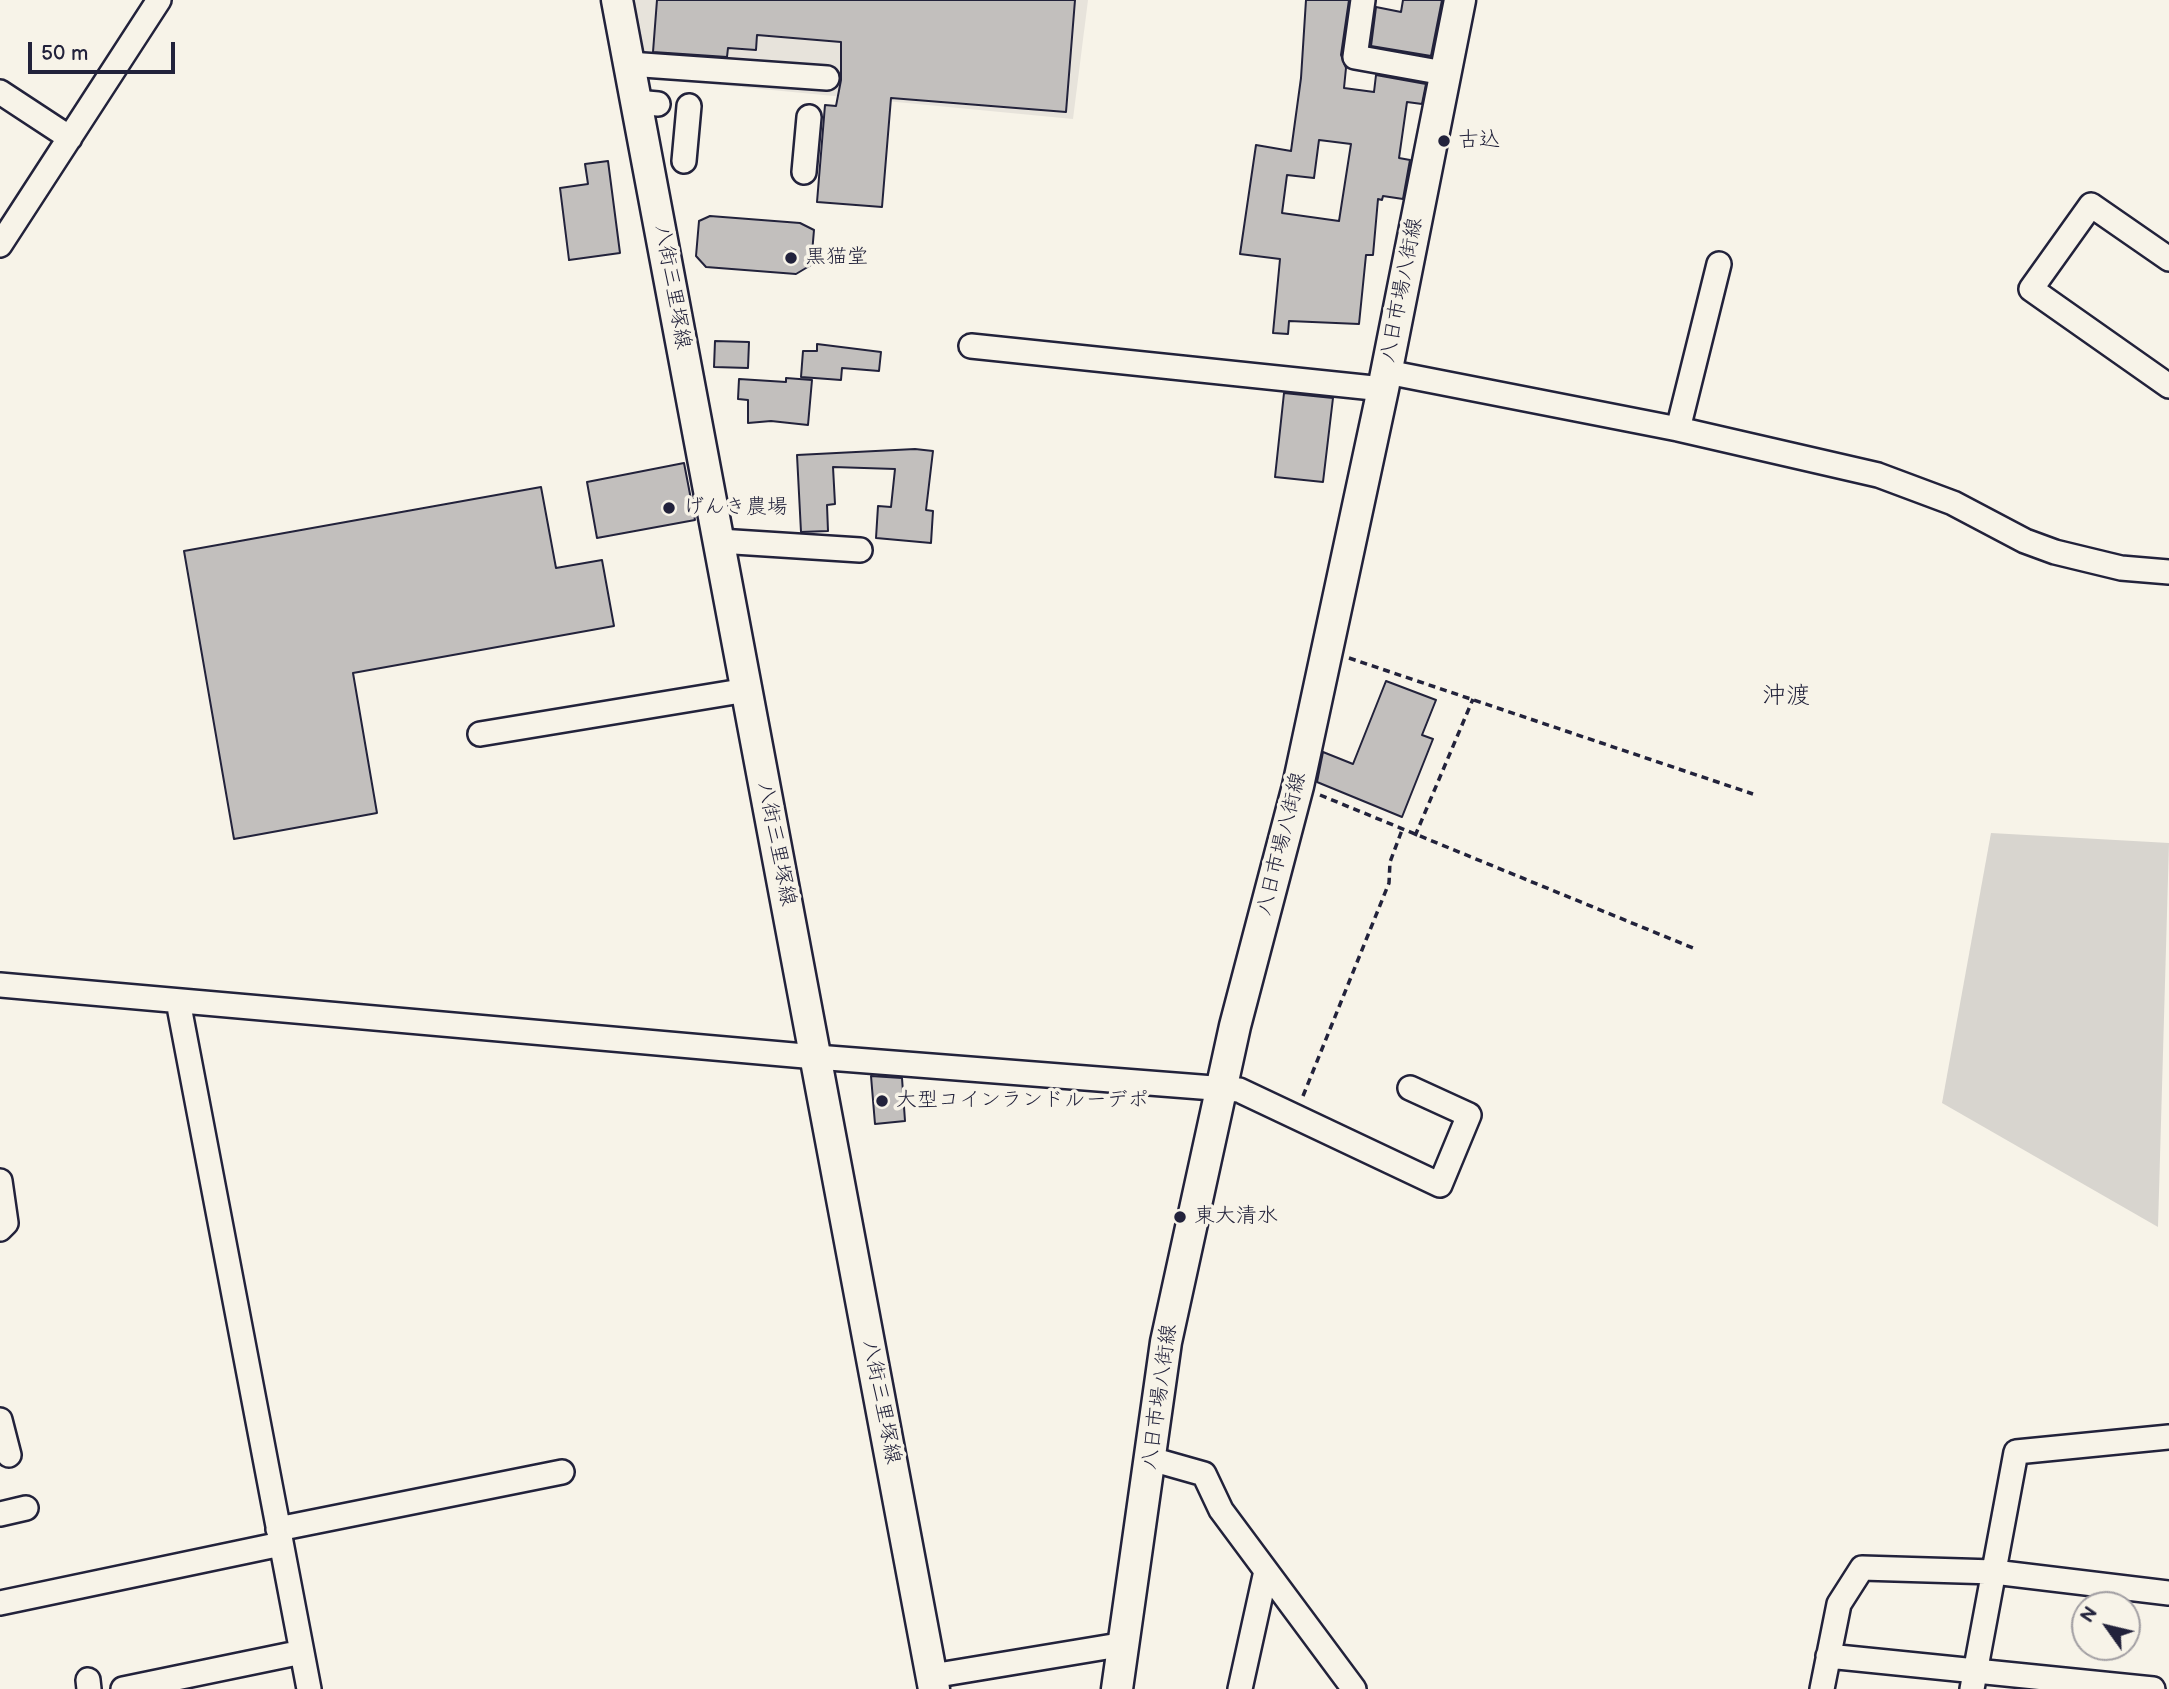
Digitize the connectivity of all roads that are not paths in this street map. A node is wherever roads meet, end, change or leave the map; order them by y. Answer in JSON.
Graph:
{"nodes":[{"id":1,"x":159,"y":0,"type":"edge"},
{"id":2,"x":617,"y":0,"type":"edge"},
{"id":3,"x":1363,"y":0,"type":"edge"},
{"id":4,"x":1460,"y":0,"type":"edge"},
{"id":5,"x":629,"y":64,"type":"junction"},
{"id":6,"x":1444,"y":73,"type":"junction"},
{"id":7,"x":827,"y":78,"type":"dead end"},
{"id":8,"x":0,"y":92,"type":"edge"},
{"id":9,"x":689,"y":106,"type":"dead end"},
{"id":10,"x":809,"y":117,"type":"dead end"},
{"id":11,"x":70,"y":138,"type":"junction"},
{"id":12,"x":667,"y":160,"type":"junction"},
{"id":13,"x":804,"y":172,"type":"dead end"},
{"id":14,"x":0,"y":245,"type":"edge"},
{"id":15,"x":2169,"y":259,"type":"edge"},
{"id":16,"x":1719,"y":264,"type":"dead end"},
{"id":17,"x":971,"y":346,"type":"dead end"},
{"id":18,"x":1385,"y":380,"type":"junction"},
{"id":19,"x":2169,"y":386,"type":"edge"},
{"id":20,"x":1678,"y":429,"type":"junction"},
{"id":21,"x":719,"y":541,"type":"junction"},
{"id":22,"x":860,"y":550,"type":"dead end"},
{"id":23,"x":2169,"y":572,"type":"edge"},
{"id":24,"x":747,"y":690,"type":"junction"},
{"id":25,"x":480,"y":734,"type":"dead end"},
{"id":26,"x":0,"y":985,"type":"edge"},
{"id":27,"x":178,"y":1001,"type":"junction"},
{"id":28,"x":816,"y":1056,"type":"junction"},
{"id":29,"x":1410,"y":1088,"type":"dead end"},
{"id":30,"x":1222,"y":1089,"type":"junction"},
{"id":31,"x":0,"y":1181,"type":"edge"},
{"id":32,"x":0,"y":1229,"type":"edge"},
{"id":33,"x":0,"y":1420,"type":"edge"},
{"id":34,"x":2169,"y":1437,"type":"edge"},
{"id":35,"x":9,"y":1455,"type":"dead end"},
{"id":36,"x":1151,"y":1459,"type":"junction"},
{"id":37,"x":562,"y":1472,"type":"dead end"},
{"id":38,"x":26,"y":1508,"type":"dead end"},
{"id":39,"x":0,"y":1514,"type":"edge"},
{"id":40,"x":280,"y":1536,"type":"junction"},
{"id":41,"x":1266,"y":1571,"type":"junction"},
{"id":42,"x":1994,"y":1572,"type":"junction"},
{"id":43,"x":2169,"y":1593,"type":"edge"},
{"id":44,"x":0,"y":1603,"type":"edge"},
{"id":45,"x":1125,"y":1644,"type":"junction"},
{"id":46,"x":302,"y":1652,"type":"junction"},
{"id":47,"x":1828,"y":1656,"type":"junction"},
{"id":48,"x":1973,"y":1680,"type":"edge"},
{"id":49,"x":933,"y":1682,"type":"edge"},
{"id":50,"x":123,"y":1689,"type":"edge"},
{"id":51,"x":309,"y":1689,"type":"edge"},
{"id":52,"x":1117,"y":1689,"type":"edge"},
{"id":53,"x":1240,"y":1689,"type":"edge"},
{"id":54,"x":1354,"y":1689,"type":"edge"},
{"id":55,"x":1822,"y":1689,"type":"edge"},
{"id":56,"x":2153,"y":1689,"type":"edge"}],
"edges":[{"from":1,"to":11,"type":"street"},
{"from":2,"to":5,"type":"main road","name":"八街三里塚線"},
{"from":3,"to":6,"type":"street"},
{"from":4,"to":6,"type":"main road","name":"八日市場八街線"},
{"from":5,"to":7,"type":"street"},
{"from":5,"to":12,"type":"main road","name":"八街三里塚線"},
{"from":6,"to":18,"type":"main road","name":"八日市場八街線"},
{"from":8,"to":11,"type":"street"},
{"from":9,"to":12,"type":"street"},
{"from":10,"to":13,"type":"street"},
{"from":11,"to":14,"type":"street"},
{"from":12,"to":21,"type":"main road","name":"八街三里塚線"},
{"from":15,"to":19,"type":"street"},
{"from":16,"to":20,"type":"street"},
{"from":17,"to":18,"type":"street"},
{"from":18,"to":20,"type":"street"},
{"from":18,"to":30,"type":"main road","name":"八日市場八街線"},
{"from":20,"to":23,"type":"street"},
{"from":21,"to":22,"type":"street"},
{"from":21,"to":24,"type":"main road","name":"八街三里塚線"},
{"from":24,"to":25,"type":"street"},
{"from":24,"to":28,"type":"main road","name":"八街三里塚線"},
{"from":26,"to":27,"type":"street"},
{"from":27,"to":28,"type":"street"},
{"from":27,"to":40,"type":"street"},
{"from":28,"to":30,"type":"street"},
{"from":28,"to":49,"type":"main road","name":"八街三里塚線"},
{"from":29,"to":30,"type":"street"},
{"from":30,"to":36,"type":"main road","name":"八日市場八街線"},
{"from":31,"to":32,"type":"street"},
{"from":33,"to":35,"type":"street"},
{"from":34,"to":42,"type":"street"},
{"from":36,"to":41,"type":"street"},
{"from":36,"to":45,"type":"main road","name":"八日市場八街線"},
{"from":37,"to":40,"type":"street"},
{"from":38,"to":39,"type":"street"},
{"from":40,"to":44,"type":"street"},
{"from":40,"to":46,"type":"street"},
{"from":41,"to":53,"type":"street"},
{"from":41,"to":54,"type":"street"},
{"from":42,"to":43,"type":"street"},
{"from":42,"to":47,"type":"street"},
{"from":42,"to":48,"type":"street"},
{"from":45,"to":49,"type":"street"},
{"from":45,"to":52,"type":"main road","name":"八日市場八街線"},
{"from":46,"to":50,"type":"street"},
{"from":46,"to":51,"type":"street"},
{"from":47,"to":48,"type":"street"},
{"from":47,"to":55,"type":"street"},
{"from":48,"to":56,"type":"street"}]}
